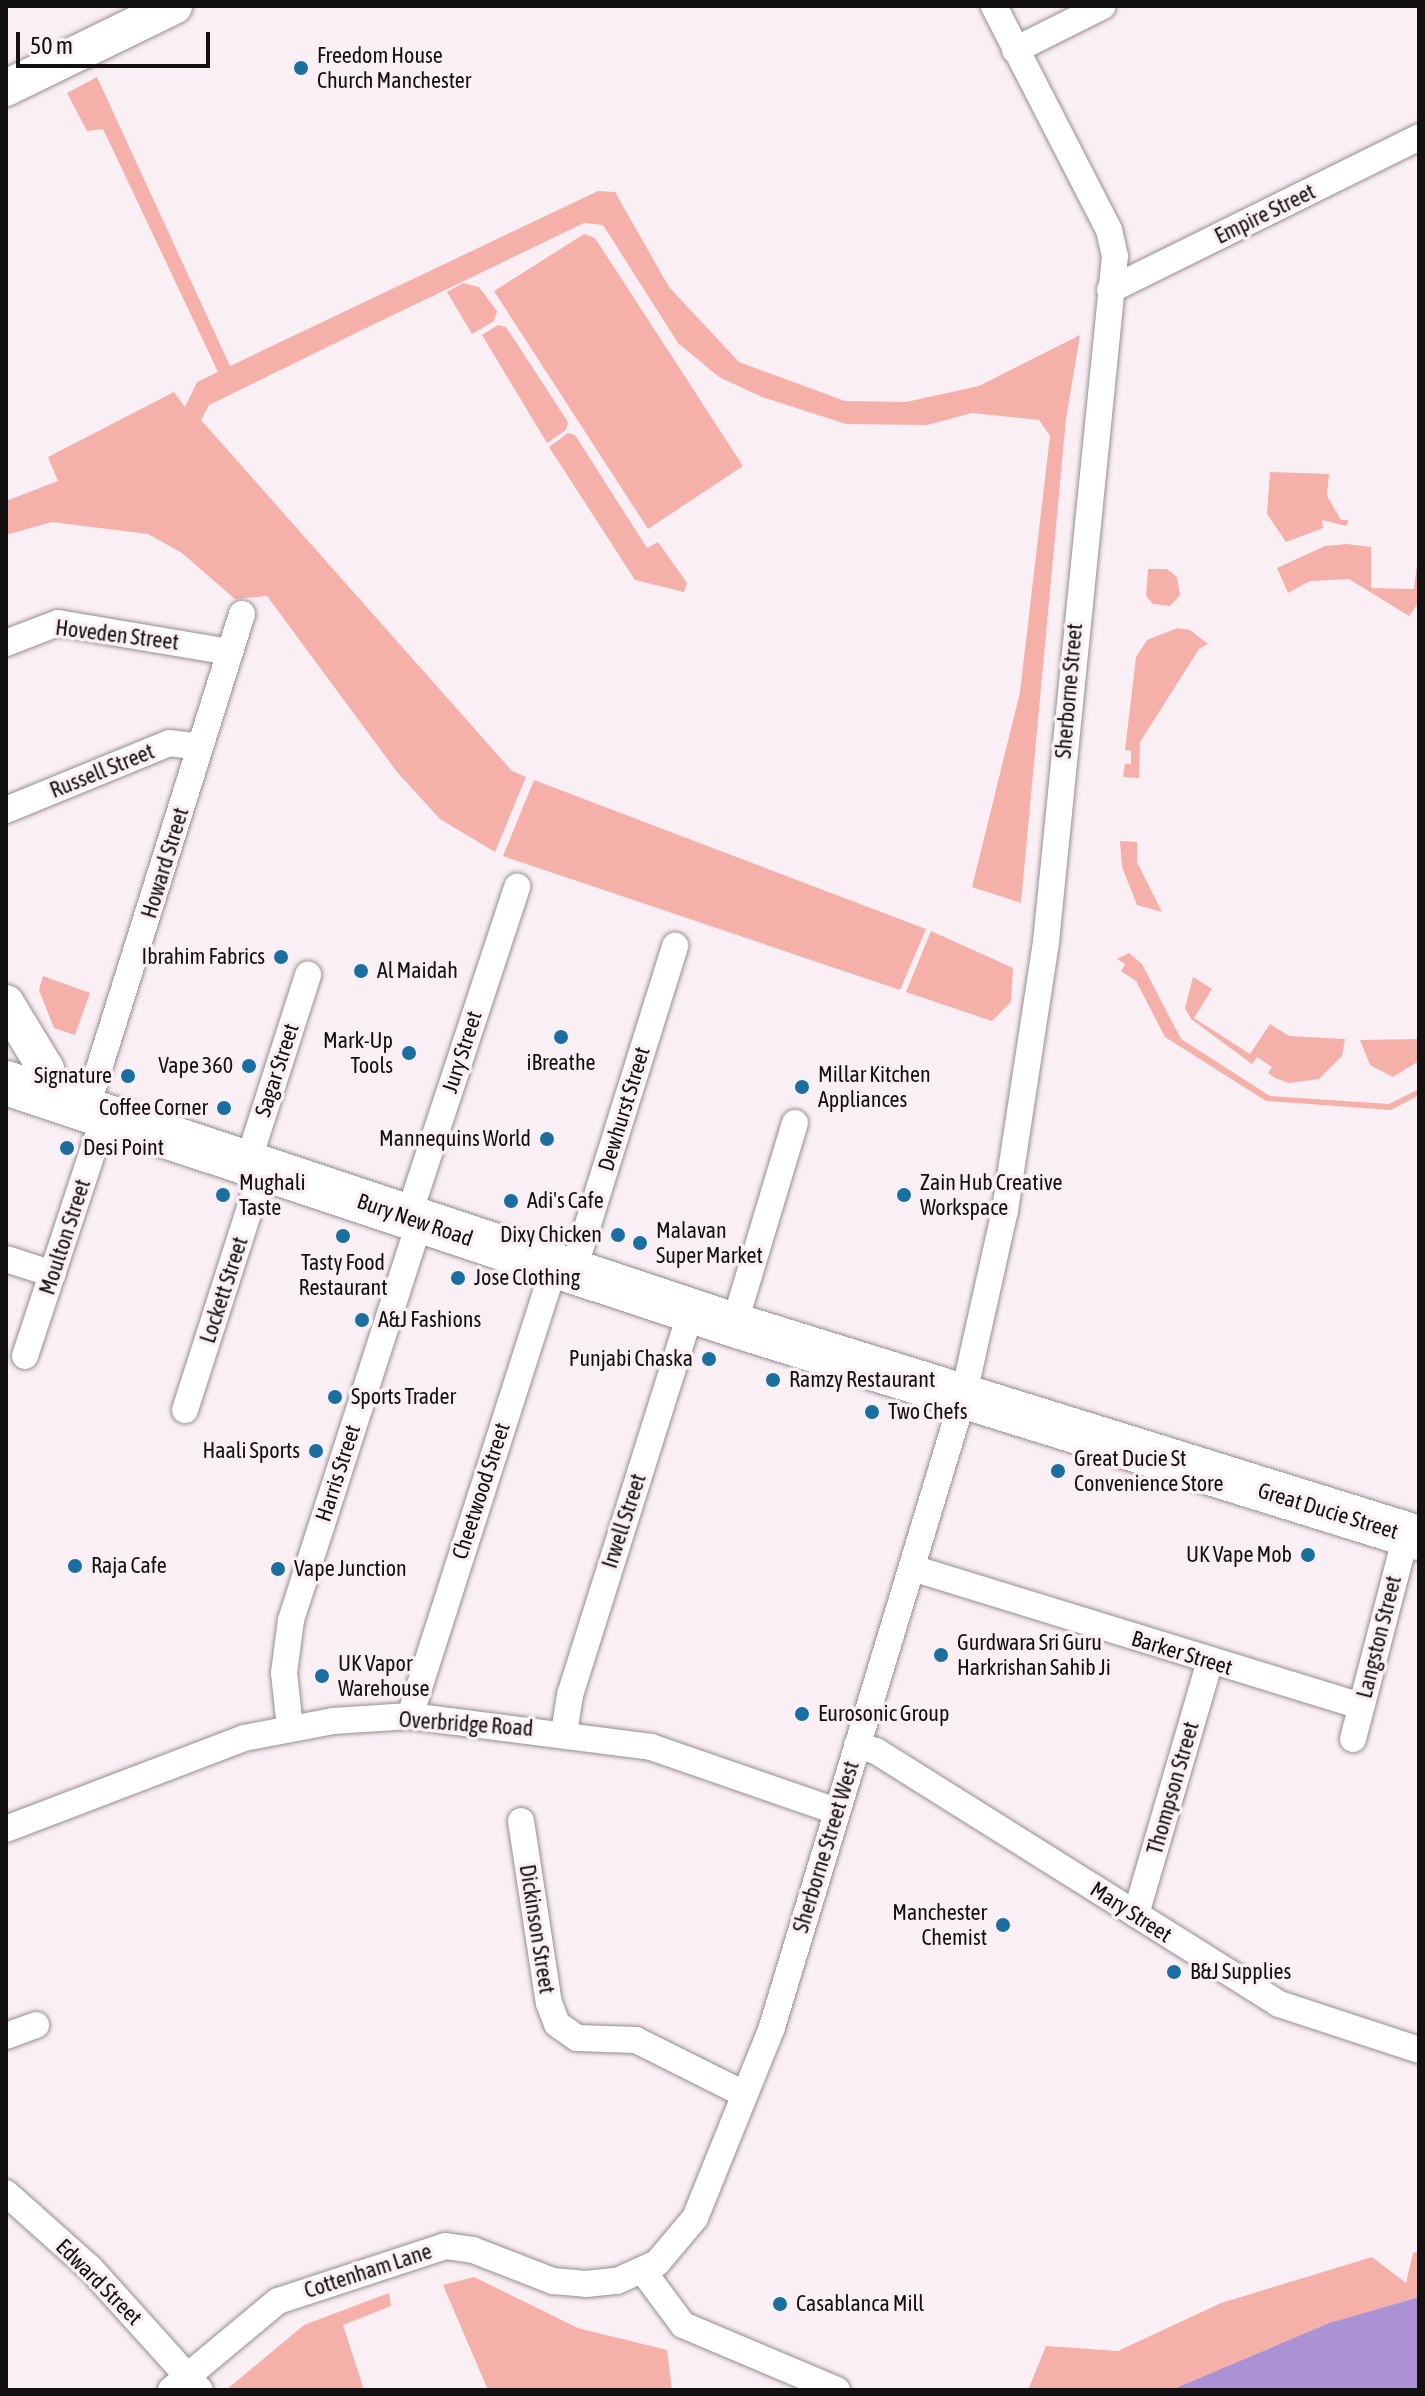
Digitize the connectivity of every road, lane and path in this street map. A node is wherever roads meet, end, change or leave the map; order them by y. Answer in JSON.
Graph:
{"nodes":[{"id":1,"x":174,"y":6,"type":"edge"},
{"id":2,"x":994,"y":6,"type":"edge"},
{"id":3,"x":1103,"y":6,"type":"edge"},
{"id":4,"x":1015,"y":50,"type":"junction"},
{"id":5,"x":6,"y":88,"type":"edge"},
{"id":6,"x":1419,"y":137,"type":"edge"},
{"id":7,"x":1110,"y":290,"type":"junction"},
{"id":8,"x":242,"y":614,"type":"dead end"},
{"id":9,"x":6,"y":643,"type":"edge"},
{"id":10,"x":230,"y":652,"type":"junction"},
{"id":11,"x":200,"y":747,"type":"junction"},
{"id":12,"x":6,"y":810,"type":"edge"},
{"id":13,"x":517,"y":887,"type":"dead end"},
{"id":14,"x":675,"y":946,"type":"dead end"},
{"id":15,"x":308,"y":975,"type":"dead end"},
{"id":16,"x":8,"y":1017,"type":"edge"},
{"id":17,"x":22,"y":1089,"type":"edge"},
{"id":18,"x":95,"y":1113,"type":"junction"},
{"id":19,"x":795,"y":1123,"type":"dead end"},
{"id":20,"x":254,"y":1167,"type":"junction"},
{"id":21,"x":414,"y":1219,"type":"junction"},
{"id":22,"x":6,"y":1259,"type":"edge"},
{"id":23,"x":564,"y":1270,"type":"junction"},
{"id":24,"x":53,"y":1274,"type":"junction"},
{"id":25,"x":691,"y":1311,"type":"junction"},
{"id":26,"x":734,"y":1325,"type":"junction"},
{"id":27,"x":25,"y":1356,"type":"dead end"},
{"id":28,"x":963,"y":1398,"type":"junction"},
{"id":29,"x":185,"y":1410,"type":"dead end"},
{"id":30,"x":1412,"y":1536,"type":"edge"},
{"id":31,"x":912,"y":1568,"type":"junction"},
{"id":32,"x":1210,"y":1661,"type":"junction"},
{"id":33,"x":1361,"y":1706,"type":"junction"},
{"id":34,"x":410,"y":1716,"type":"junction"},
{"id":35,"x":290,"y":1728,"type":"junction"},
{"id":36,"x":564,"y":1733,"type":"junction"},
{"id":37,"x":1353,"y":1739,"type":"dead end"},
{"id":38,"x":857,"y":1745,"type":"junction"},
{"id":39,"x":836,"y":1811,"type":"junction"},
{"id":40,"x":521,"y":1821,"type":"dead end"},
{"id":41,"x":6,"y":1829,"type":"edge"},
{"id":42,"x":1136,"y":1914,"type":"junction"},
{"id":43,"x":36,"y":2025,"type":"dead end"},
{"id":44,"x":6,"y":2036,"type":"edge"},
{"id":45,"x":1419,"y":2050,"type":"edge"},
{"id":46,"x":744,"y":2094,"type":"junction"},
{"id":47,"x":6,"y":2193,"type":"edge"},
{"id":48,"x":643,"y":2271,"type":"junction"},
{"id":49,"x":186,"y":2385,"type":"edge"},
{"id":50,"x":837,"y":2390,"type":"edge"}],
"edges":[{"from":1,"to":5,"type":"street"},
{"from":2,"to":4,"type":"street","name":"Sherborne Street"},
{"from":3,"to":4,"type":"street"},
{"from":4,"to":7,"type":"street","name":"Sherborne Street"},
{"from":6,"to":7,"type":"street","name":"Empire Street"},
{"from":7,"to":28,"type":"street","name":"Sherborne Street"},
{"from":8,"to":10,"type":"street","name":"Howard Street"},
{"from":9,"to":10,"type":"street","name":"Hoveden Street"},
{"from":10,"to":11,"type":"street","name":"Howard Street"},
{"from":11,"to":12,"type":"street","name":"Russell Street"},
{"from":11,"to":18,"type":"street","name":"Howard Street"},
{"from":13,"to":21,"type":"street","name":"Jury Street"},
{"from":14,"to":23,"type":"street","name":"Dewhurst Street"},
{"from":15,"to":20,"type":"street","name":"Sagar Street"},
{"from":16,"to":17,"type":"street"},
{"from":17,"to":18,"type":"highway","name":"Bury New Road"},
{"from":18,"to":20,"type":"highway","name":"Bury New Road"},
{"from":18,"to":24,"type":"street","name":"Moulton Street"},
{"from":19,"to":26,"type":"street"},
{"from":20,"to":21,"type":"highway","name":"Bury New Road"},
{"from":20,"to":29,"type":"street","name":"Lockett Street"},
{"from":21,"to":23,"type":"highway","name":"Bury New Road"},
{"from":21,"to":35,"type":"street","name":"Harris Street"},
{"from":22,"to":24,"type":"street"},
{"from":23,"to":25,"type":"highway","name":"Bury New Road"},
{"from":23,"to":34,"type":"street","name":"Cheetwood Street"},
{"from":24,"to":27,"type":"street","name":"Moulton Street"},
{"from":25,"to":26,"type":"highway","name":"Bury New Road"},
{"from":25,"to":36,"type":"street","name":"Irwell Street"},
{"from":26,"to":28,"type":"highway","name":"Bury New Road"},
{"from":28,"to":30,"type":"highway","name":"Great Ducie Street"},
{"from":28,"to":31,"type":"street","name":"Sherborne Street West"},
{"from":30,"to":33,"type":"street","name":"Langston Street"},
{"from":31,"to":32,"type":"street","name":"Barker Street"},
{"from":31,"to":38,"type":"street","name":"Sherborne Street West"},
{"from":32,"to":33,"type":"street","name":"Barker Street"},
{"from":32,"to":42,"type":"street","name":"Thompson Street"},
{"from":33,"to":37,"type":"street","name":"Langston Street"},
{"from":34,"to":35,"type":"street","name":"Overbridge Road"},
{"from":34,"to":36,"type":"street","name":"Overbridge Road"},
{"from":35,"to":41,"type":"street","name":"Overbridge Road"},
{"from":36,"to":39,"type":"street","name":"Overbridge Road"},
{"from":38,"to":39,"type":"street","name":"Sherborne Street West"},
{"from":38,"to":42,"type":"street","name":"Mary Street"},
{"from":39,"to":46,"type":"street","name":"Sherborne Street West"},
{"from":40,"to":46,"type":"street","name":"Dickinson Street"},
{"from":42,"to":45,"type":"street","name":"Mary Street"},
{"from":43,"to":44,"type":"street"},
{"from":46,"to":48,"type":"street","name":"Sherborne Street West"},
{"from":47,"to":49,"type":"street","name":"Edward Street"},
{"from":48,"to":49,"type":"street","name":"Cottenham Lane"},
{"from":48,"to":50,"type":"street"}]}
